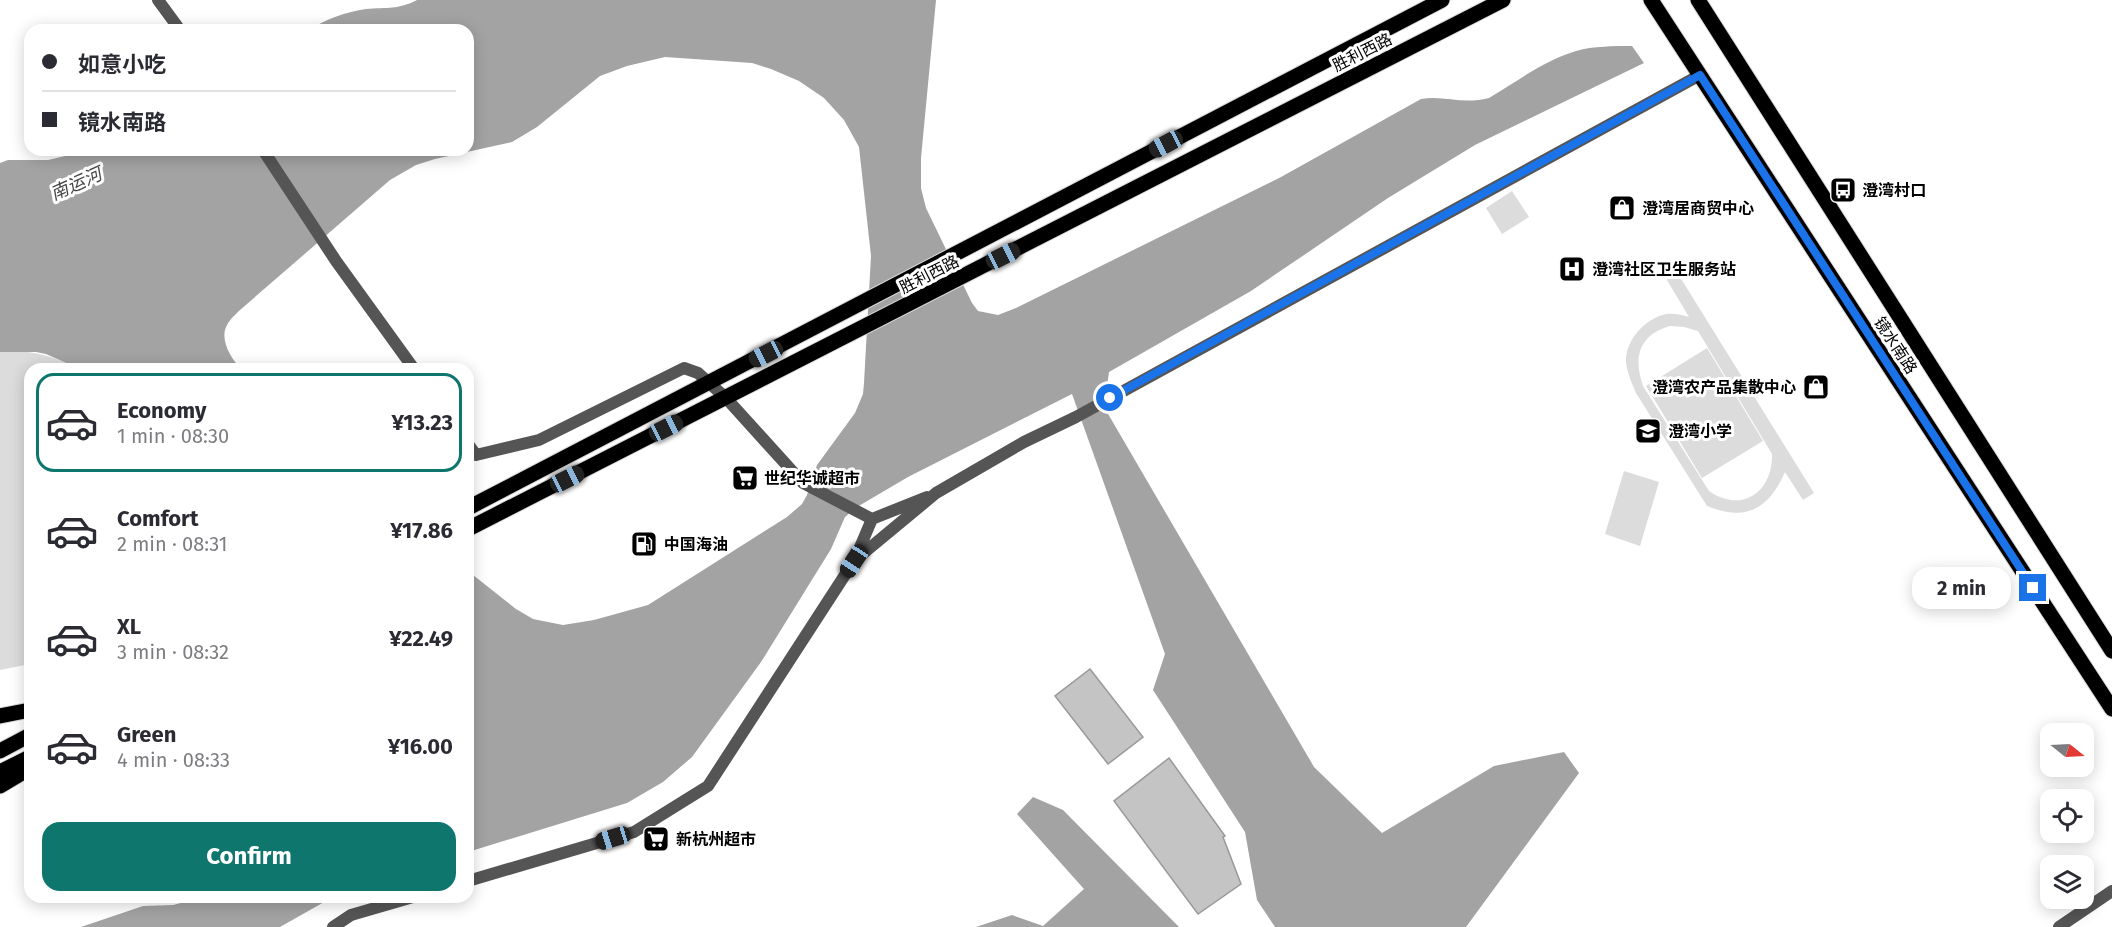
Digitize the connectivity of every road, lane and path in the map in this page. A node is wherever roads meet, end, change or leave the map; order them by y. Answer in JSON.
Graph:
{"nodes":[{"id":1,"x":158,"y":0,"type":"edge"},
{"id":2,"x":1442,"y":0,"type":"edge"},
{"id":3,"x":1503,"y":0,"type":"edge"},
{"id":4,"x":1651,"y":0,"type":"edge"},
{"id":5,"x":1698,"y":0,"type":"edge"},
{"id":6,"x":176,"y":24,"type":"edge"},
{"id":7,"x":1700,"y":75,"type":"junction"},
{"id":8,"x":267,"y":156,"type":"edge"},
{"id":9,"x":410,"y":363,"type":"edge"},
{"id":10,"x":708,"y":384,"type":"junction"},
{"id":11,"x":726,"y":398,"type":"junction"},
{"id":12,"x":474,"y":452,"type":"edge"},
{"id":13,"x":936,"y":493,"type":"junction"},
{"id":14,"x":474,"y":505,"type":"edge"},
{"id":15,"x":867,"y":516,"type":"junction"},
{"id":16,"x":474,"y":526,"type":"edge"},
{"id":17,"x":854,"y":561,"type":"junction"},
{"id":18,"x":2112,"y":651,"type":"edge"},
{"id":19,"x":2112,"y":709,"type":"edge"},
{"id":20,"x":24,"y":711,"type":"edge"},
{"id":21,"x":0,"y":716,"type":"edge"},
{"id":22,"x":24,"y":738,"type":"edge"},
{"id":23,"x":0,"y":751,"type":"edge"},
{"id":24,"x":24,"y":760,"type":"edge"},
{"id":25,"x":0,"y":772,"type":"edge"},
{"id":26,"x":24,"y":772,"type":"edge"},
{"id":27,"x":0,"y":786,"type":"edge"},
{"id":28,"x":474,"y":879,"type":"edge"},
{"id":29,"x":2112,"y":891,"type":"edge"},
{"id":30,"x":392,"y":903,"type":"edge"},
{"id":31,"x":333,"y":927,"type":"edge"},
{"id":32,"x":2059,"y":927,"type":"edge"}],
"edges":[{"from":1,"to":6,"type":"street"},
{"from":2,"to":10,"type":"main road","name":"胜利西路"},
{"from":3,"to":11,"type":"main road","name":"胜利西路"},
{"from":4,"to":7,"type":"main road","name":"镜水南路"},
{"from":5,"to":18,"type":"main road","name":"镜水南路"},
{"from":7,"to":13,"type":"street"},
{"from":7,"to":19,"type":"main road","name":"镜水南路"},
{"from":8,"to":9,"type":"street"},
{"from":10,"to":11,"type":"street"},
{"from":10,"to":12,"type":"street"},
{"from":10,"to":14,"type":"main road","name":"胜利西路"},
{"from":11,"to":15,"type":"street"},
{"from":11,"to":16,"type":"main road","name":"胜利西路"},
{"from":13,"to":15,"type":"street"},
{"from":13,"to":17,"type":"street"},
{"from":15,"to":17,"type":"street"},
{"from":17,"to":28,"type":"street"},
{"from":20,"to":21,"type":"main road"},
{"from":22,"to":23,"type":"main road"},
{"from":24,"to":25,"type":"main road"},
{"from":26,"to":27,"type":"main road"},
{"from":29,"to":32,"type":"street"},
{"from":30,"to":31,"type":"street"}]}
